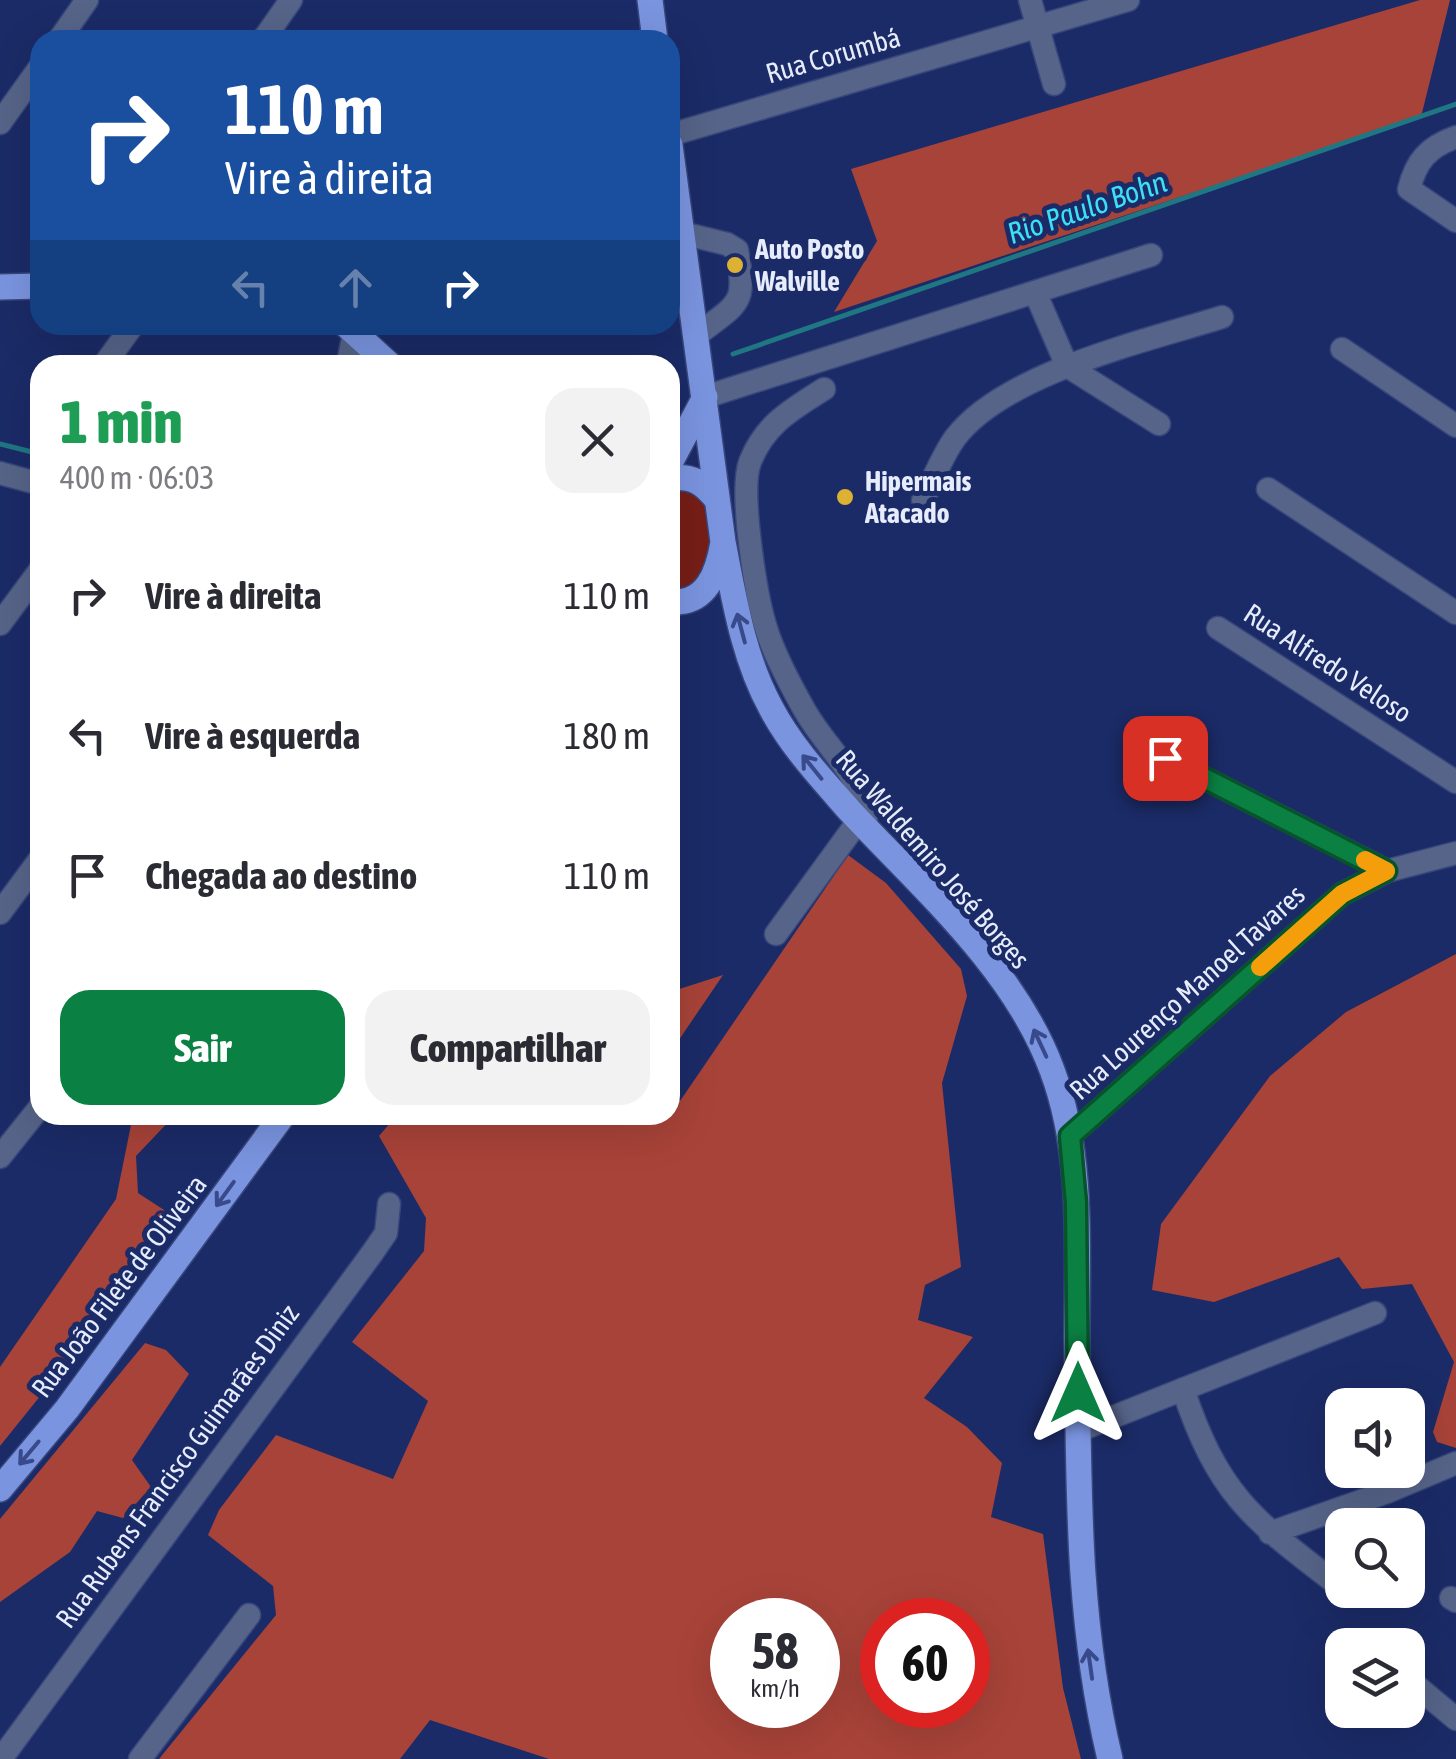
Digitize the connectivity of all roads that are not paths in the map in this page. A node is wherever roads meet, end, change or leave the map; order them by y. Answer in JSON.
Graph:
{"nodes":[{"id":1,"x":87,"y":0,"type":"edge"},
{"id":2,"x":291,"y":0,"type":"edge"},
{"id":3,"x":650,"y":0,"type":"edge"},
{"id":4,"x":1030,"y":0,"type":"edge"},
{"id":5,"x":1128,"y":0,"type":"edge"},
{"id":6,"x":1038,"y":26,"type":"junction"},
{"id":7,"x":66,"y":30,"type":"edge"},
{"id":8,"x":270,"y":30,"type":"edge"},
{"id":9,"x":654,"y":30,"type":"edge"},
{"id":10,"x":30,"y":80,"type":"edge"},
{"id":11,"x":1054,"y":84,"type":"dead end"},
{"id":12,"x":0,"y":124,"type":"edge"},
{"id":13,"x":680,"y":132,"type":"edge"},
{"id":14,"x":1456,"y":137,"type":"edge"},
{"id":15,"x":680,"y":218,"type":"edge"},
{"id":16,"x":1456,"y":221,"type":"edge"},
{"id":17,"x":682,"y":233,"type":"junction"},
{"id":18,"x":1151,"y":256,"type":"dead end"},
{"id":19,"x":30,"y":286,"type":"edge"},
{"id":20,"x":0,"y":287,"type":"edge"},
{"id":21,"x":1035,"y":292,"type":"junction"},
{"id":22,"x":1222,"y":317,"type":"dead end"},
{"id":23,"x":696,"y":335,"type":"junction"},
{"id":24,"x":1342,"y":349,"type":"dead end"},
{"id":25,"x":1068,"y":366,"type":"junction"},
{"id":26,"x":824,"y":389,"type":"dead end"},
{"id":27,"x":705,"y":397,"type":"junction"},
{"id":28,"x":1159,"y":424,"type":"dead end"},
{"id":29,"x":1456,"y":426,"type":"edge"},
{"id":30,"x":680,"y":444,"type":"edge"},
{"id":31,"x":0,"y":473,"type":"edge"},
{"id":32,"x":30,"y":475,"type":"edge"},
{"id":33,"x":680,"y":477,"type":"edge"},
{"id":34,"x":1268,"y":489,"type":"dead end"},
{"id":35,"x":923,"y":500,"type":"dead end"},
{"id":36,"x":747,"y":503,"type":"junction"},
{"id":37,"x":717,"y":504,"type":"junction"},
{"id":38,"x":723,"y":539,"type":"junction"},
{"id":39,"x":750,"y":539,"type":"junction"},
{"id":40,"x":30,"y":588,"type":"edge"},
{"id":41,"x":680,"y":600,"type":"edge"},
{"id":42,"x":1456,"y":613,"type":"edge"},
{"id":43,"x":0,"y":624,"type":"edge"},
{"id":44,"x":1218,"y":628,"type":"dead end"},
{"id":45,"x":1165,"y":758,"type":"dead end"},
{"id":46,"x":1456,"y":782,"type":"edge"},
{"id":47,"x":863,"y":825,"type":"junction"},
{"id":48,"x":1456,"y":853,"type":"edge"},
{"id":49,"x":1386,"y":871,"type":"junction"},
{"id":50,"x":30,"y":873,"type":"edge"},
{"id":51,"x":0,"y":914,"type":"edge"},
{"id":52,"x":776,"y":934,"type":"dead end"},
{"id":53,"x":30,"y":1119,"type":"edge"},
{"id":54,"x":276,"y":1125,"type":"edge"},
{"id":55,"x":1070,"y":1136,"type":"junction"},
{"id":56,"x":0,"y":1157,"type":"edge"},
{"id":57,"x":389,"y":1204,"type":"dead end"},
{"id":58,"x":1375,"y":1313,"type":"dead end"},
{"id":59,"x":1182,"y":1390,"type":"junction"},
{"id":60,"x":1078,"y":1431,"type":"junction"},
{"id":61,"x":1456,"y":1462,"type":"edge"},
{"id":62,"x":0,"y":1489,"type":"edge"},
{"id":63,"x":1270,"y":1533,"type":"junction"},
{"id":64,"x":1325,"y":1575,"type":"edge"},
{"id":65,"x":249,"y":1614,"type":"dead end"},
{"id":66,"x":1425,"y":1694,"type":"edge"},
{"id":67,"x":1456,"y":1719,"type":"edge"},
{"id":68,"x":1,"y":1759,"type":"edge"},
{"id":69,"x":140,"y":1759,"type":"edge"},
{"id":70,"x":1110,"y":1759,"type":"edge"}],
"edges":[{"from":1,"to":7,"type":"street"},
{"from":2,"to":8,"type":"street"},
{"from":3,"to":9,"type":"main road"},
{"from":4,"to":6,"type":"street"},
{"from":5,"to":6,"type":"street","name":"Rua Corumbá"},
{"from":6,"to":11,"type":"street"},
{"from":6,"to":13,"type":"street","name":"Rua Corumbá"},
{"from":10,"to":12,"type":"street"},
{"from":14,"to":16,"type":"street"},
{"from":15,"to":17,"type":"main road"},
{"from":17,"to":23,"type":"main road"},
{"from":17,"to":23,"type":"street"},
{"from":18,"to":21,"type":"street"},
{"from":19,"to":20,"type":"main road"},
{"from":21,"to":25,"type":"street"},
{"from":21,"to":27,"type":"street"},
{"from":22,"to":25,"type":"street"},
{"from":23,"to":27,"type":"main road"},
{"from":24,"to":29,"type":"street"},
{"from":25,"to":28,"type":"street"},
{"from":25,"to":35,"type":"street"},
{"from":26,"to":36,"type":"street"},
{"from":27,"to":30,"type":"main road"},
{"from":27,"to":37,"type":"main road"},
{"from":31,"to":32,"type":"street"},
{"from":33,"to":37,"type":"main road"},
{"from":34,"to":42,"type":"street"},
{"from":36,"to":37,"type":"street"},
{"from":36,"to":39,"type":"street"},
{"from":37,"to":38,"type":"main road","name":"Rua Waldemiro José Borges"},
{"from":38,"to":39,"type":"street"},
{"from":38,"to":41,"type":"main road"},
{"from":47,"to":38,"type":"main road","name":"Rua Waldemiro José Borges","one_way":true},
{"from":39,"to":47,"type":"street"},
{"from":40,"to":43,"type":"street"},
{"from":44,"to":46,"type":"street","name":"Rua Alfredo Veloso"},
{"from":45,"to":49,"type":"street"},
{"from":47,"to":52,"type":"street"},
{"from":55,"to":47,"type":"main road","name":"Rua Waldemiro José Borges","one_way":true},
{"from":48,"to":49,"type":"street","name":"Rua Lourenço Manoel Tavares"},
{"from":49,"to":55,"type":"street","name":"Rua Lourenço Manoel Tavares"},
{"from":50,"to":51,"type":"street"},
{"from":53,"to":56,"type":"street"},
{"from":54,"to":62,"type":"main road","name":"Rua João Filete de Oliveira","one_way":true},
{"from":55,"to":60,"type":"main road","name":"Rua Waldemiro José Borges"},
{"from":57,"to":68,"type":"street","name":"Rua Rubens Francisco Guimarães Diniz"},
{"from":58,"to":59,"type":"street"},
{"from":59,"to":60,"type":"street"},
{"from":59,"to":63,"type":"street"},
{"from":70,"to":60,"type":"main road","name":"Rua Waldemiro José Borges","one_way":true},
{"from":61,"to":63,"type":"street"},
{"from":63,"to":64,"type":"street"},
{"from":65,"to":69,"type":"street"},
{"from":66,"to":67,"type":"street"}]}
